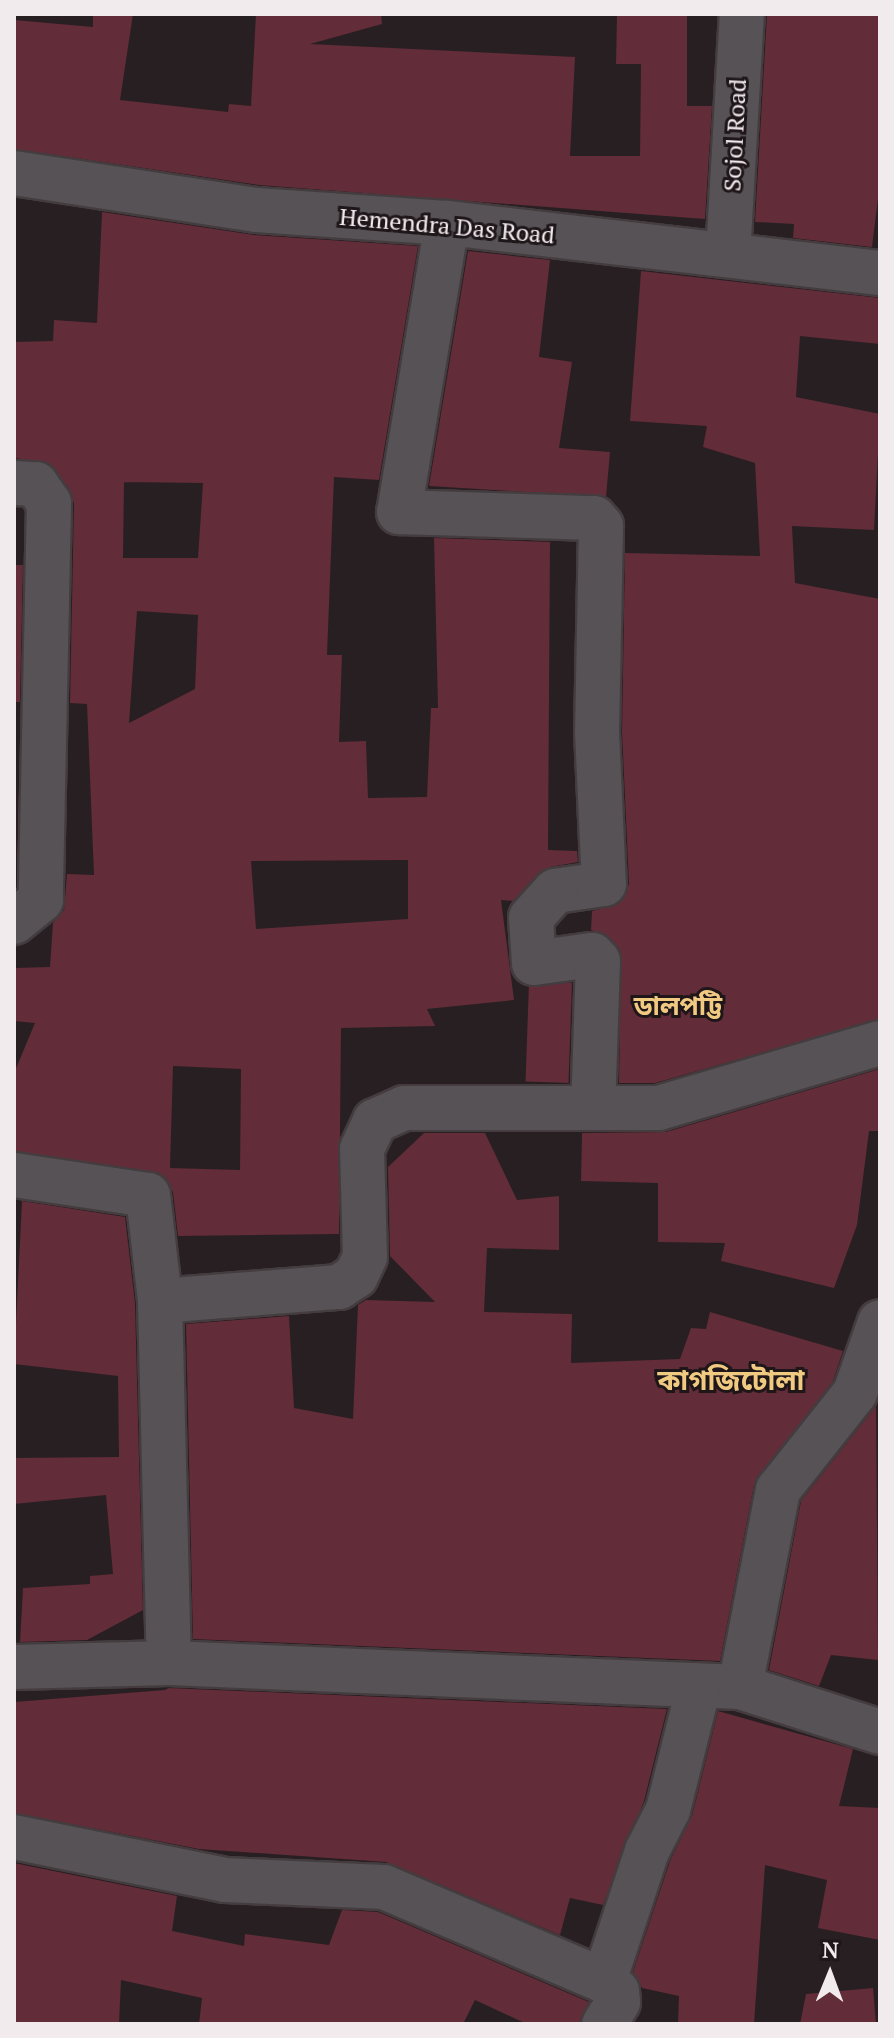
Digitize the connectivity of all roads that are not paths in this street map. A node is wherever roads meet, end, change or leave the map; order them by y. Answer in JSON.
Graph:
{"nodes":[{"id":1,"x":742,"y":14,"type":"edge"},
{"id":2,"x":14,"y":173,"type":"edge"},
{"id":3,"x":447,"y":223,"type":"junction"},
{"id":4,"x":728,"y":255,"type":"junction"},
{"id":5,"x":880,"y":273,"type":"edge"},
{"id":6,"x":14,"y":483,"type":"edge"},
{"id":7,"x":14,"y":922,"type":"edge"},
{"id":8,"x":880,"y":1043,"type":"edge"},
{"id":9,"x":593,"y":1108,"type":"junction"},
{"id":10,"x":14,"y":1175,"type":"edge"},
{"id":11,"x":160,"y":1301,"type":"junction"},
{"id":12,"x":880,"y":1322,"type":"edge"},
{"id":13,"x":868,"y":1395,"type":"edge"},
{"id":14,"x":169,"y":1663,"type":"junction"},
{"id":15,"x":14,"y":1667,"type":"edge"},
{"id":16,"x":719,"y":1688,"type":"junction"},
{"id":17,"x":880,"y":1732,"type":"edge"},
{"id":18,"x":14,"y":1837,"type":"edge"},
{"id":19,"x":604,"y":1981,"type":"junction"},
{"id":20,"x":604,"y":2024,"type":"edge"}],
"edges":[{"from":1,"to":4,"type":"street","name":"Sojol Road"},
{"from":2,"to":3,"type":"street","name":"Hemendra Das Road"},
{"from":3,"to":4,"type":"street","name":"Hemendra Das Road"},
{"from":3,"to":9,"type":"street"},
{"from":4,"to":5,"type":"street","name":"Hemendra Das Road"},
{"from":6,"to":7,"type":"street"},
{"from":8,"to":9,"type":"street"},
{"from":9,"to":11,"type":"street"},
{"from":10,"to":11,"type":"street"},
{"from":11,"to":14,"type":"street"},
{"from":12,"to":13,"type":"street"},
{"from":13,"to":16,"type":"street"},
{"from":14,"to":15,"type":"street"},
{"from":14,"to":16,"type":"street"},
{"from":16,"to":17,"type":"street"},
{"from":16,"to":19,"type":"street"},
{"from":18,"to":19,"type":"street"},
{"from":19,"to":20,"type":"street"}]}
